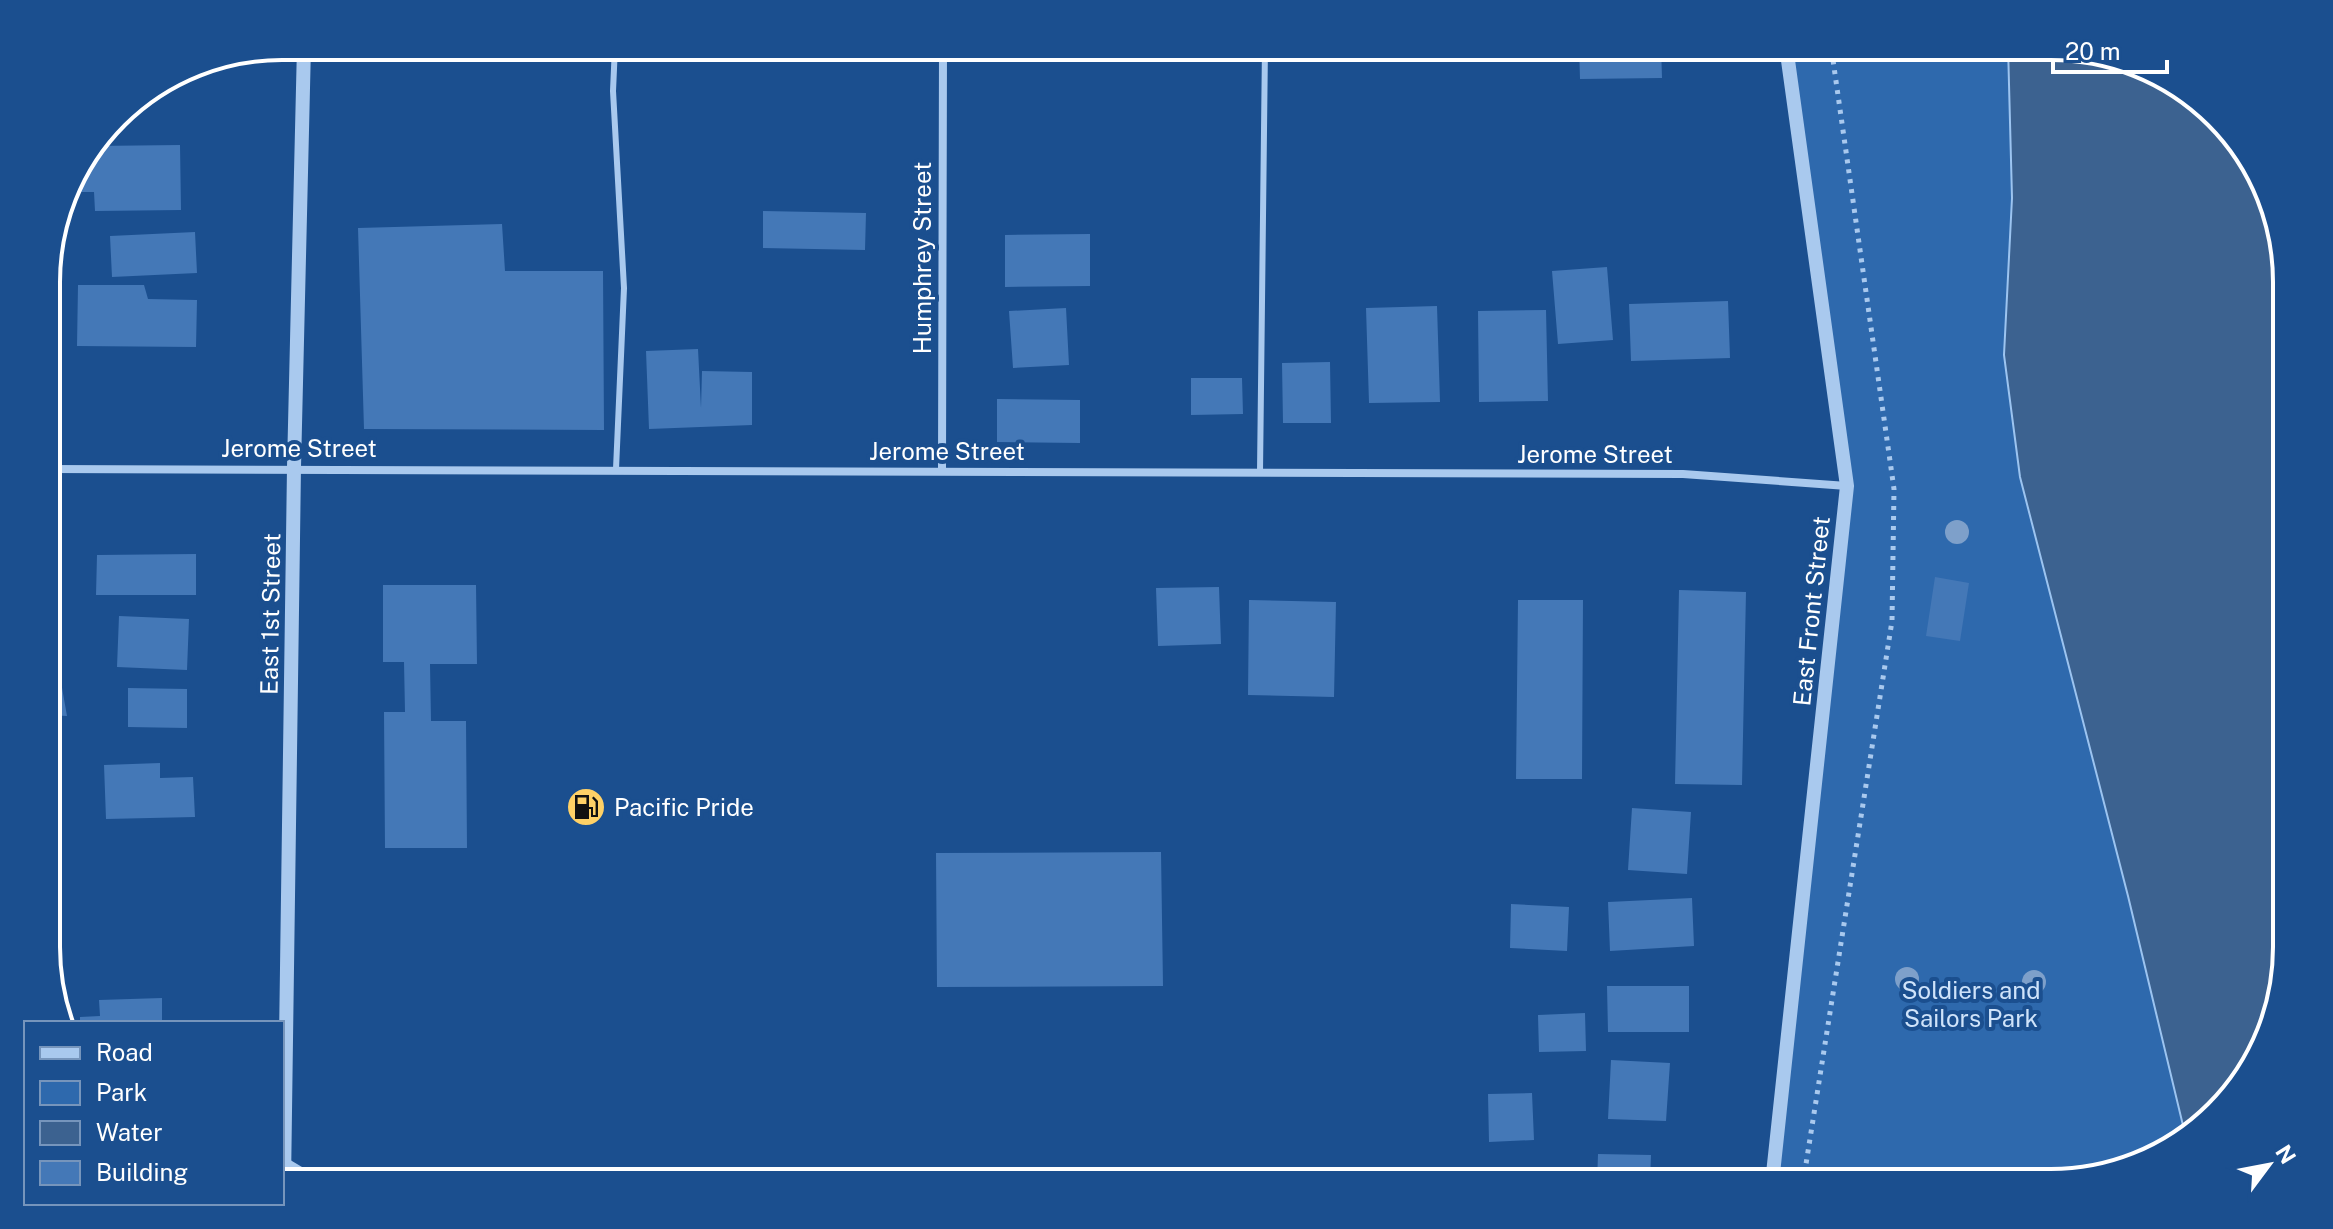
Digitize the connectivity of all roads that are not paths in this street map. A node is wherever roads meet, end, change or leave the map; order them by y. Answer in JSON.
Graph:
{"nodes":[{"id":1,"x":304,"y":60,"type":"edge"},
{"id":2,"x":614,"y":60,"type":"edge"},
{"id":3,"x":943,"y":60,"type":"edge"},
{"id":4,"x":1265,"y":60,"type":"edge"},
{"id":5,"x":1788,"y":60,"type":"edge"},
{"id":6,"x":294,"y":467,"type":"junction"},
{"id":7,"x":60,"y":469,"type":"edge"},
{"id":8,"x":616,"y":469,"type":"junction"},
{"id":9,"x":942,"y":471,"type":"junction"},
{"id":10,"x":1260,"y":472,"type":"junction"},
{"id":11,"x":1847,"y":486,"type":"junction"},
{"id":12,"x":284,"y":1098,"type":"edge"},
{"id":13,"x":1774,"y":1169,"type":"edge"}],
"edges":[{"from":1,"to":6,"type":"street","name":"East 1st Street"},
{"from":2,"to":8,"type":"lane"},
{"from":3,"to":9,"type":"street","name":"Humphrey Street"},
{"from":4,"to":10,"type":"lane"},
{"from":5,"to":11,"type":"street","name":"East Front Street"},
{"from":6,"to":7,"type":"street","name":"Jerome Street"},
{"from":6,"to":8,"type":"street","name":"Jerome Street"},
{"from":6,"to":12,"type":"street","name":"East 1st Street"},
{"from":8,"to":9,"type":"street","name":"Jerome Street"},
{"from":9,"to":10,"type":"street","name":"Jerome Street"},
{"from":10,"to":11,"type":"street","name":"Jerome Street"},
{"from":11,"to":13,"type":"street","name":"East Front Street"}]}
